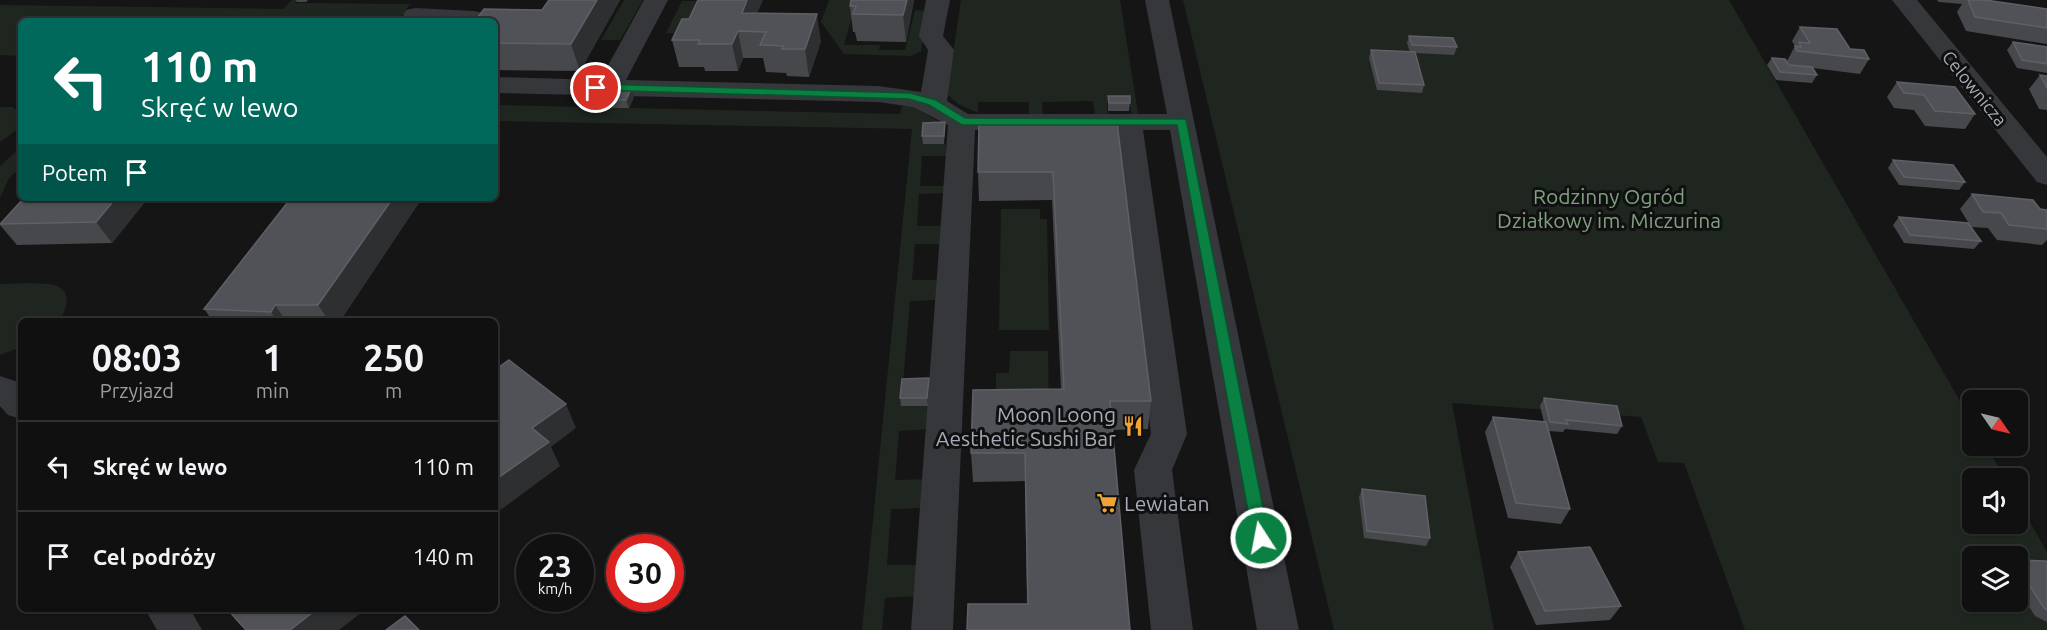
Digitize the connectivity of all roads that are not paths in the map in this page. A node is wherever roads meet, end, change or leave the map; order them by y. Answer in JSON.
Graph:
{"nodes":[{"id":1,"x":656,"y":0,"type":"edge"},
{"id":2,"x":938,"y":0,"type":"edge"},
{"id":3,"x":1157,"y":0,"type":"edge"},
{"id":4,"x":1904,"y":0,"type":"edge"},
{"id":5,"x":478,"y":13,"type":"edge"},
{"id":6,"x":415,"y":15,"type":"dead end"},
{"id":7,"x":498,"y":85,"type":"edge"},
{"id":8,"x":609,"y":88,"type":"junction"},
{"id":9,"x":933,"y":103,"type":"junction"},
{"id":10,"x":962,"y":122,"type":"junction"},
{"id":11,"x":1182,"y":122,"type":"junction"},
{"id":12,"x":1128,"y":123,"type":"junction"},
{"id":13,"x":2047,"y":176,"type":"edge"},
{"id":14,"x":0,"y":389,"type":"edge"},
{"id":15,"x":18,"y":402,"type":"edge"},
{"id":16,"x":168,"y":612,"type":"edge"},
{"id":17,"x":181,"y":630,"type":"edge"},
{"id":18,"x":932,"y":630,"type":"edge"},
{"id":19,"x":1172,"y":630,"type":"edge"},
{"id":20,"x":1278,"y":630,"type":"edge"}],
"edges":[{"from":1,"to":8,"type":"street"},
{"from":2,"to":9,"type":"street"},
{"from":3,"to":11,"type":"street"},
{"from":4,"to":13,"type":"street","name":"Celownicza"},
{"from":5,"to":6,"type":"street"},
{"from":7,"to":8,"type":"street"},
{"from":8,"to":9,"type":"street"},
{"from":9,"to":10,"type":"street"},
{"from":10,"to":12,"type":"street"},
{"from":10,"to":18,"type":"street"},
{"from":11,"to":12,"type":"street"},
{"from":11,"to":20,"type":"street"},
{"from":12,"to":19,"type":"street"},
{"from":14,"to":15,"type":"street"},
{"from":16,"to":17,"type":"street"}]}
